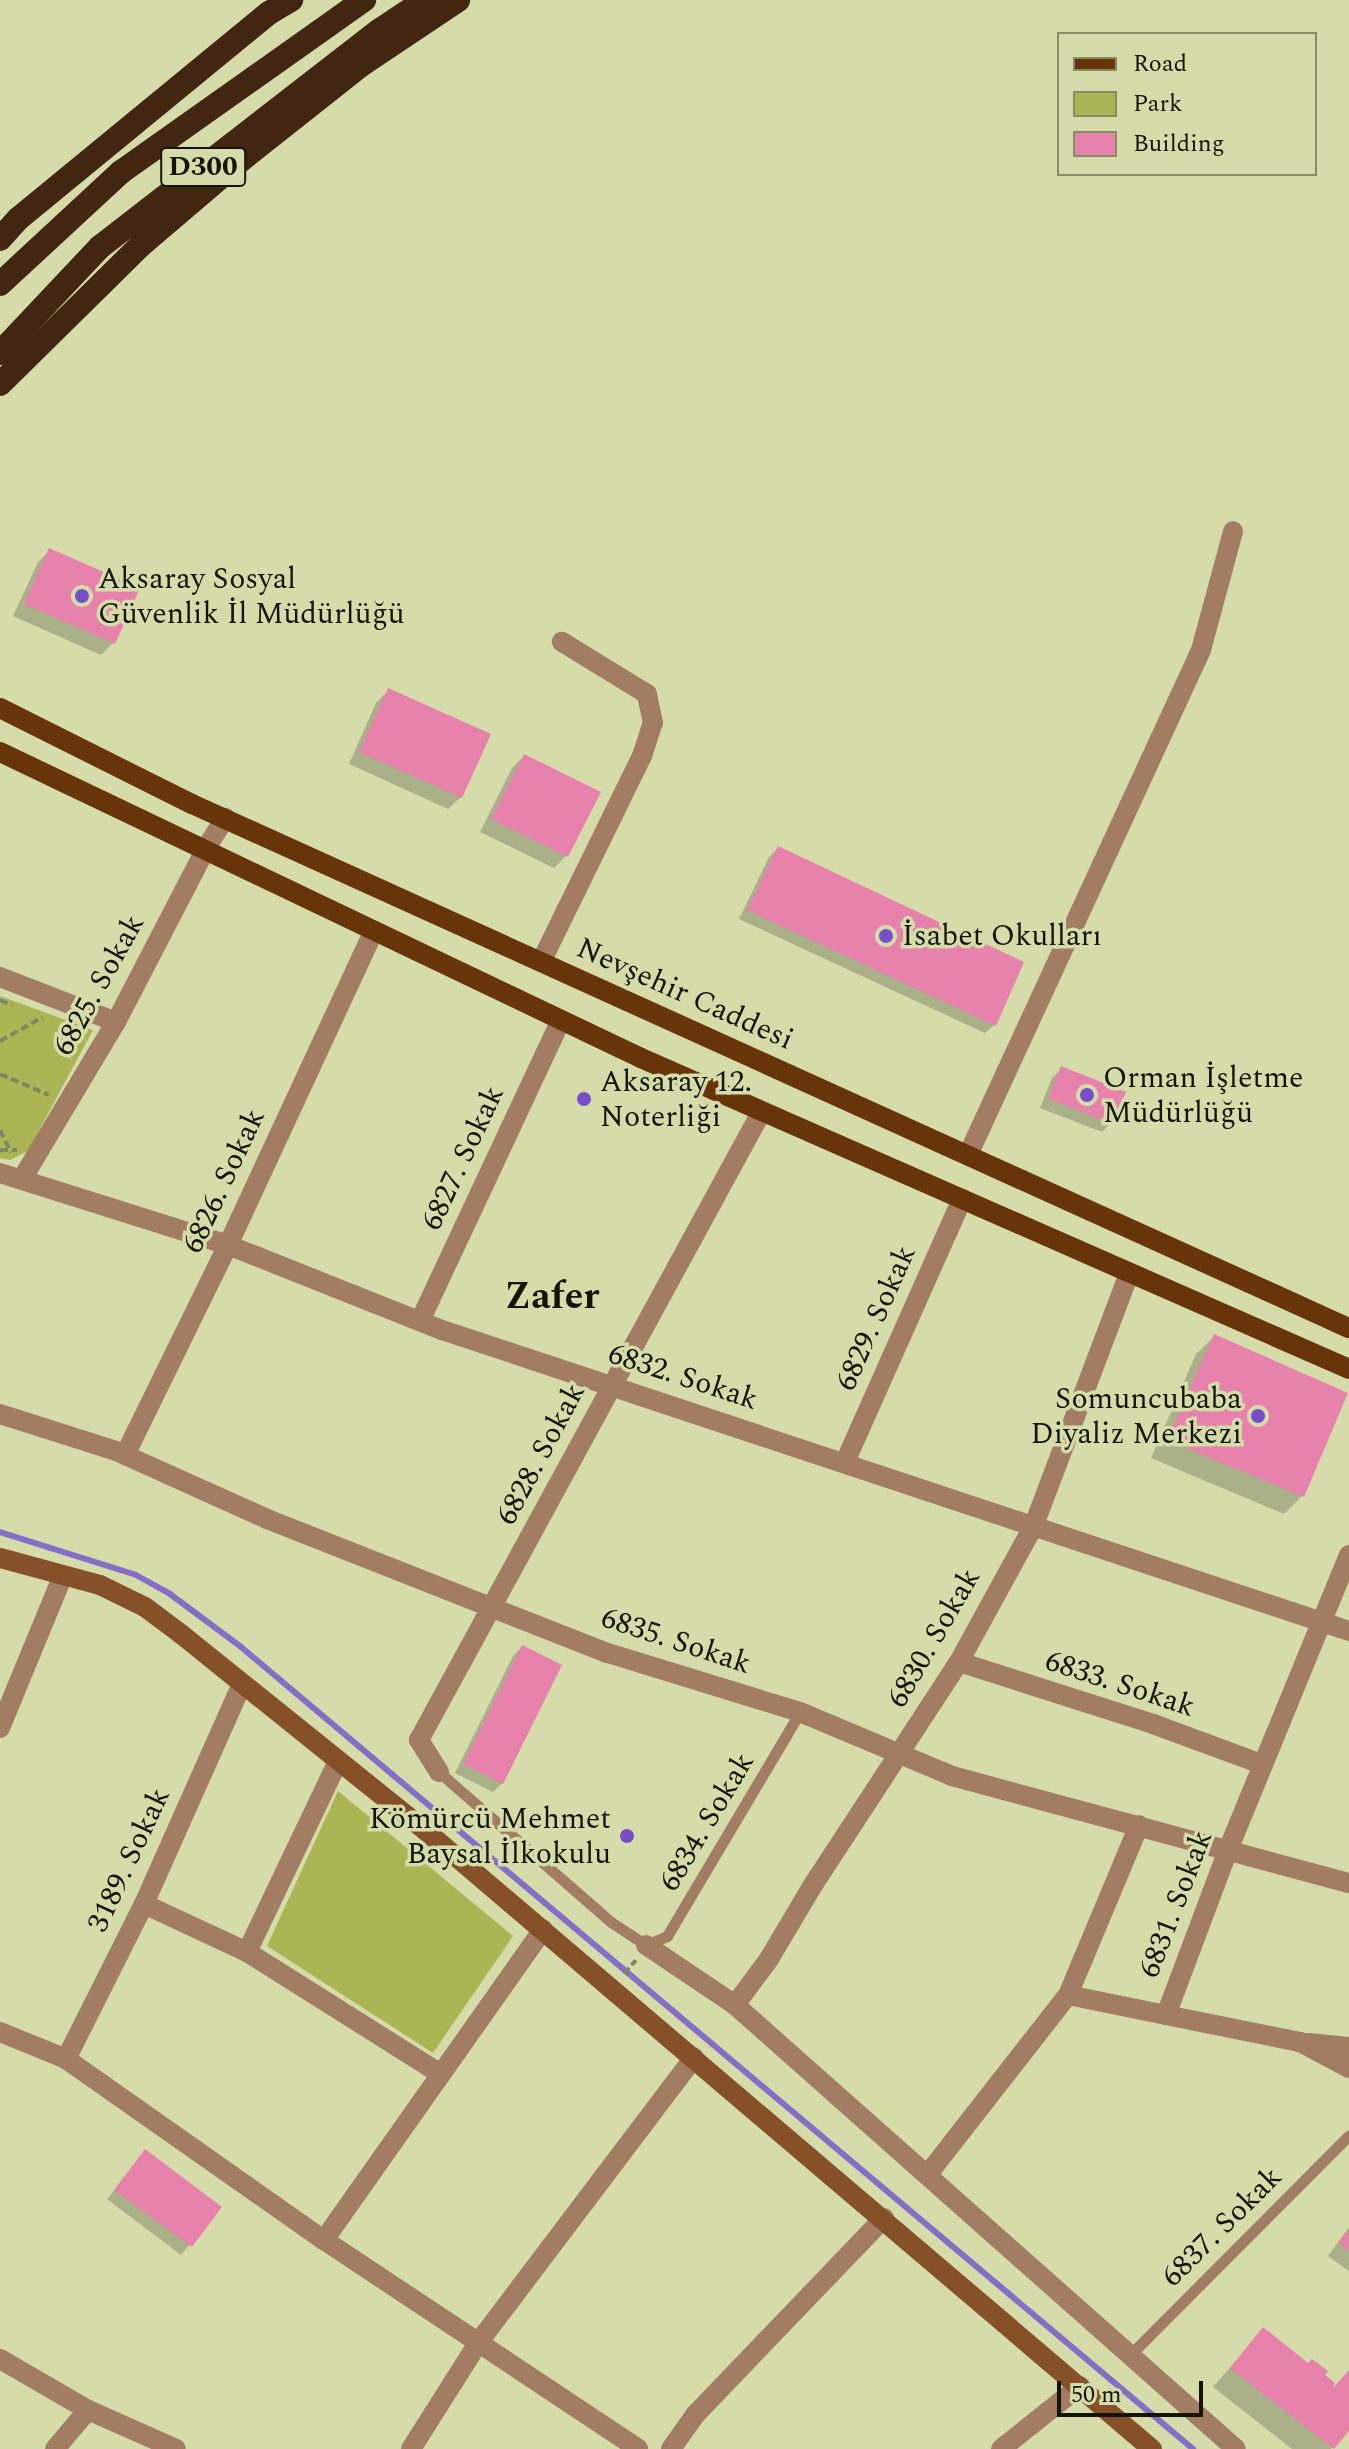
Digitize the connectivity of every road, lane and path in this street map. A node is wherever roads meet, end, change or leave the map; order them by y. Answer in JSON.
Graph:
{"nodes":[{"id":1,"x":291,"y":0,"type":"edge"},
{"id":2,"x":364,"y":0,"type":"edge"},
{"id":3,"x":425,"y":0,"type":"edge"},
{"id":4,"x":458,"y":0,"type":"edge"},
{"id":5,"x":0,"y":239,"type":"edge"},
{"id":6,"x":0,"y":284,"type":"edge"},
{"id":7,"x":0,"y":353,"type":"edge"},
{"id":8,"x":0,"y":384,"type":"edge"},
{"id":9,"x":1233,"y":531,"type":"dead end"},
{"id":10,"x":562,"y":642,"type":"dead end"},
{"id":11,"x":0,"y":708,"type":"edge"},
{"id":12,"x":0,"y":752,"type":"edge"},
{"id":13,"x":225,"y":818,"type":"junction"},
{"id":14,"x":205,"y":850,"type":"junction"},
{"id":15,"x":374,"y":931,"type":"junction"},
{"id":16,"x":541,"y":962,"type":"junction"},
{"id":17,"x":0,"y":977,"type":"edge"},
{"id":18,"x":43,"y":1017,"type":"dead end"},
{"id":19,"x":561,"y":1020,"type":"junction"},
{"id":20,"x":116,"y":1022,"type":"junction"},
{"id":21,"x":0,"y":1041,"type":"edge"},
{"id":22,"x":0,"y":1074,"type":"edge"},
{"id":23,"x":53,"y":1097,"type":"dead end"},
{"id":24,"x":762,"y":1111,"type":"junction"},
{"id":25,"x":0,"y":1130,"type":"edge"},
{"id":26,"x":11,"y":1153,"type":"dead end"},
{"id":27,"x":968,"y":1155,"type":"junction"},
{"id":28,"x":0,"y":1173,"type":"edge"},
{"id":29,"x":22,"y":1179,"type":"junction"},
{"id":30,"x":962,"y":1199,"type":"junction"},
{"id":31,"x":228,"y":1245,"type":"junction"},
{"id":32,"x":1129,"y":1273,"type":"junction"},
{"id":33,"x":420,"y":1321,"type":"junction"},
{"id":34,"x":1349,"y":1328,"type":"edge"},
{"id":35,"x":1349,"y":1369,"type":"edge"},
{"id":36,"x":611,"y":1385,"type":"junction"},
{"id":37,"x":0,"y":1414,"type":"edge"},
{"id":38,"x":125,"y":1455,"type":"junction"},
{"id":39,"x":845,"y":1462,"type":"junction"},
{"id":40,"x":1034,"y":1525,"type":"junction"},
{"id":41,"x":1349,"y":1555,"type":"edge"},
{"id":42,"x":0,"y":1558,"type":"edge"},
{"id":43,"x":63,"y":1575,"type":"junction"},
{"id":44,"x":494,"y":1609,"type":"junction"},
{"id":45,"x":1322,"y":1621,"type":"junction"},
{"id":46,"x":1349,"y":1631,"type":"edge"},
{"id":47,"x":959,"y":1662,"type":"junction"},
{"id":48,"x":242,"y":1684,"type":"junction"},
{"id":49,"x":800,"y":1712,"type":"junction"},
{"id":50,"x":0,"y":1728,"type":"edge"},
{"id":51,"x":899,"y":1756,"type":"junction"},
{"id":52,"x":338,"y":1761,"type":"junction"},
{"id":53,"x":1262,"y":1764,"type":"junction"},
{"id":54,"x":439,"y":1772,"type":"joint"},
{"id":55,"x":1139,"y":1825,"type":"junction"},
{"id":56,"x":1228,"y":1850,"type":"junction"},
{"id":57,"x":1349,"y":1883,"type":"edge"},
{"id":58,"x":144,"y":1904,"type":"junction"},
{"id":59,"x":543,"y":1930,"type":"junction"},
{"id":60,"x":646,"y":1945,"type":"junction"},
{"id":61,"x":247,"y":1952,"type":"junction"},
{"id":62,"x":634,"y":1964,"type":"dead end"},
{"id":63,"x":617,"y":1981,"type":"dead end"},
{"id":64,"x":1068,"y":1995,"type":"junction"},
{"id":65,"x":735,"y":2005,"type":"junction"},
{"id":66,"x":1166,"y":2015,"type":"junction"},
{"id":67,"x":0,"y":2032,"type":"edge"},
{"id":68,"x":1300,"y":2042,"type":"junction"},
{"id":69,"x":1349,"y":2047,"type":"edge"},
{"id":70,"x":694,"y":2057,"type":"junction"},
{"id":71,"x":66,"y":2059,"type":"junction"},
{"id":72,"x":1349,"y":2068,"type":"edge"},
{"id":73,"x":441,"y":2074,"type":"junction"},
{"id":74,"x":1349,"y":2135,"type":"edge"},
{"id":75,"x":928,"y":2174,"type":"junction"},
{"id":76,"x":884,"y":2218,"type":"junction"},
{"id":77,"x":324,"y":2240,"type":"junction"},
{"id":78,"x":478,"y":2343,"type":"junction"},
{"id":79,"x":1130,"y":2355,"type":"junction"},
{"id":80,"x":0,"y":2359,"type":"edge"},
{"id":81,"x":1080,"y":2386,"type":"junction"},
{"id":82,"x":88,"y":2410,"type":"junction"},
{"id":83,"x":55,"y":2449,"type":"edge"},
{"id":84,"x":176,"y":2449,"type":"edge"},
{"id":85,"x":411,"y":2449,"type":"edge"},
{"id":86,"x":638,"y":2449,"type":"edge"},
{"id":87,"x":671,"y":2449,"type":"edge"},
{"id":88,"x":1001,"y":2449,"type":"edge"},
{"id":89,"x":1152,"y":2449,"type":"edge"},
{"id":90,"x":1236,"y":2449,"type":"edge"}],
"edges":[{"from":1,"to":5,"type":"highway"},
{"from":2,"to":6,"type":"highway","number":"D300"},
{"from":3,"to":7,"type":"highway","number":"D300"},
{"from":4,"to":8,"type":"highway"},
{"from":9,"to":27,"type":"street"},
{"from":10,"to":16,"type":"street"},
{"from":11,"to":13,"type":"main road","name":"Nevşehir Caddesi"},
{"from":12,"to":14,"type":"main road"},
{"from":13,"to":14,"type":"street","name":"6825. Sokak"},
{"from":13,"to":16,"type":"main road","name":"Nevşehir Caddesi"},
{"from":14,"to":15,"type":"main road"},
{"from":14,"to":20,"type":"street","name":"6825. Sokak"},
{"from":15,"to":19,"type":"main road"},
{"from":15,"to":31,"type":"street","name":"6826. Sokak"},
{"from":16,"to":27,"type":"main road","name":"Nevşehir Caddesi"},
{"from":17,"to":20,"type":"street"},
{"from":18,"to":21,"type":"path"},
{"from":19,"to":24,"type":"main road"},
{"from":19,"to":33,"type":"street","name":"6827. Sokak"},
{"from":20,"to":29,"type":"street","name":"6825. Sokak"},
{"from":22,"to":23,"type":"path"},
{"from":24,"to":30,"type":"main road"},
{"from":24,"to":36,"type":"street","name":"6828. Sokak"},
{"from":25,"to":26,"type":"path"},
{"from":27,"to":34,"type":"main road","name":"Nevşehir Caddesi"},
{"from":28,"to":29,"type":"street","name":"6832. Sokak"},
{"from":29,"to":31,"type":"street","name":"6832. Sokak"},
{"from":30,"to":32,"type":"main road"},
{"from":30,"to":39,"type":"street","name":"6829. Sokak"},
{"from":31,"to":33,"type":"street","name":"6832. Sokak"},
{"from":31,"to":38,"type":"street","name":"6826. Sokak"},
{"from":32,"to":35,"type":"main road"},
{"from":32,"to":40,"type":"street","name":"6830. Sokak"},
{"from":33,"to":36,"type":"street","name":"6832. Sokak"},
{"from":36,"to":39,"type":"street","name":"6832. Sokak"},
{"from":36,"to":44,"type":"street","name":"6828. Sokak"},
{"from":37,"to":38,"type":"street","name":"6835. Sokak"},
{"from":38,"to":44,"type":"street","name":"6835. Sokak"},
{"from":39,"to":40,"type":"street","name":"6832. Sokak"},
{"from":40,"to":45,"type":"street","name":"6832. Sokak"},
{"from":40,"to":47,"type":"street","name":"6830. Sokak"},
{"from":41,"to":45,"type":"street","name":"6831. Sokak"},
{"from":42,"to":43,"type":"street"},
{"from":43,"to":48,"type":"street"},
{"from":43,"to":50,"type":"street"},
{"from":44,"to":49,"type":"street","name":"6835. Sokak"},
{"from":44,"to":54,"type":"street","name":"6828. Sokak"},
{"from":45,"to":46,"type":"street","name":"6832. Sokak"},
{"from":45,"to":53,"type":"street","name":"6831. Sokak"},
{"from":47,"to":51,"type":"street","name":"6830. Sokak"},
{"from":47,"to":53,"type":"street","name":"6833. Sokak"},
{"from":48,"to":52,"type":"street"},
{"from":48,"to":58,"type":"street","name":"3189. Sokak"},
{"from":49,"to":51,"type":"street","name":"6835. Sokak"},
{"from":49,"to":60,"type":"lane","name":"6834. Sokak"},
{"from":51,"to":55,"type":"street","name":"6835. Sokak"},
{"from":51,"to":65,"type":"street","name":"6830. Sokak"},
{"from":52,"to":59,"type":"street"},
{"from":52,"to":61,"type":"street"},
{"from":53,"to":56,"type":"street","name":"6831. Sokak"},
{"from":54,"to":60,"type":"lane"},
{"from":55,"to":56,"type":"street","name":"6835. Sokak"},
{"from":55,"to":64,"type":"street"},
{"from":56,"to":57,"type":"street","name":"6835. Sokak"},
{"from":56,"to":66,"type":"street","name":"6831. Sokak"},
{"from":58,"to":61,"type":"street"},
{"from":58,"to":71,"type":"street","name":"3189. Sokak"},
{"from":59,"to":70,"type":"street"},
{"from":59,"to":73,"type":"street"},
{"from":60,"to":65,"type":"street"},
{"from":61,"to":73,"type":"street"},
{"from":62,"to":63,"type":"path"},
{"from":64,"to":66,"type":"street","name":"6831. Sokak"},
{"from":64,"to":75,"type":"street"},
{"from":65,"to":75,"type":"street"},
{"from":66,"to":68,"type":"street"},
{"from":67,"to":71,"type":"street"},
{"from":68,"to":69,"type":"street"},
{"from":68,"to":72,"type":"street"},
{"from":70,"to":76,"type":"street"},
{"from":70,"to":78,"type":"street"},
{"from":71,"to":77,"type":"street"},
{"from":73,"to":77,"type":"street"},
{"from":74,"to":79,"type":"lane","name":"6837. Sokak"},
{"from":75,"to":79,"type":"street"},
{"from":76,"to":81,"type":"street"},
{"from":76,"to":87,"type":"street"},
{"from":77,"to":78,"type":"street"},
{"from":78,"to":85,"type":"street"},
{"from":78,"to":86,"type":"street"},
{"from":79,"to":90,"type":"street"},
{"from":80,"to":82,"type":"street"},
{"from":81,"to":88,"type":"street"},
{"from":81,"to":89,"type":"street"},
{"from":82,"to":83,"type":"street"},
{"from":82,"to":84,"type":"street"}]}
